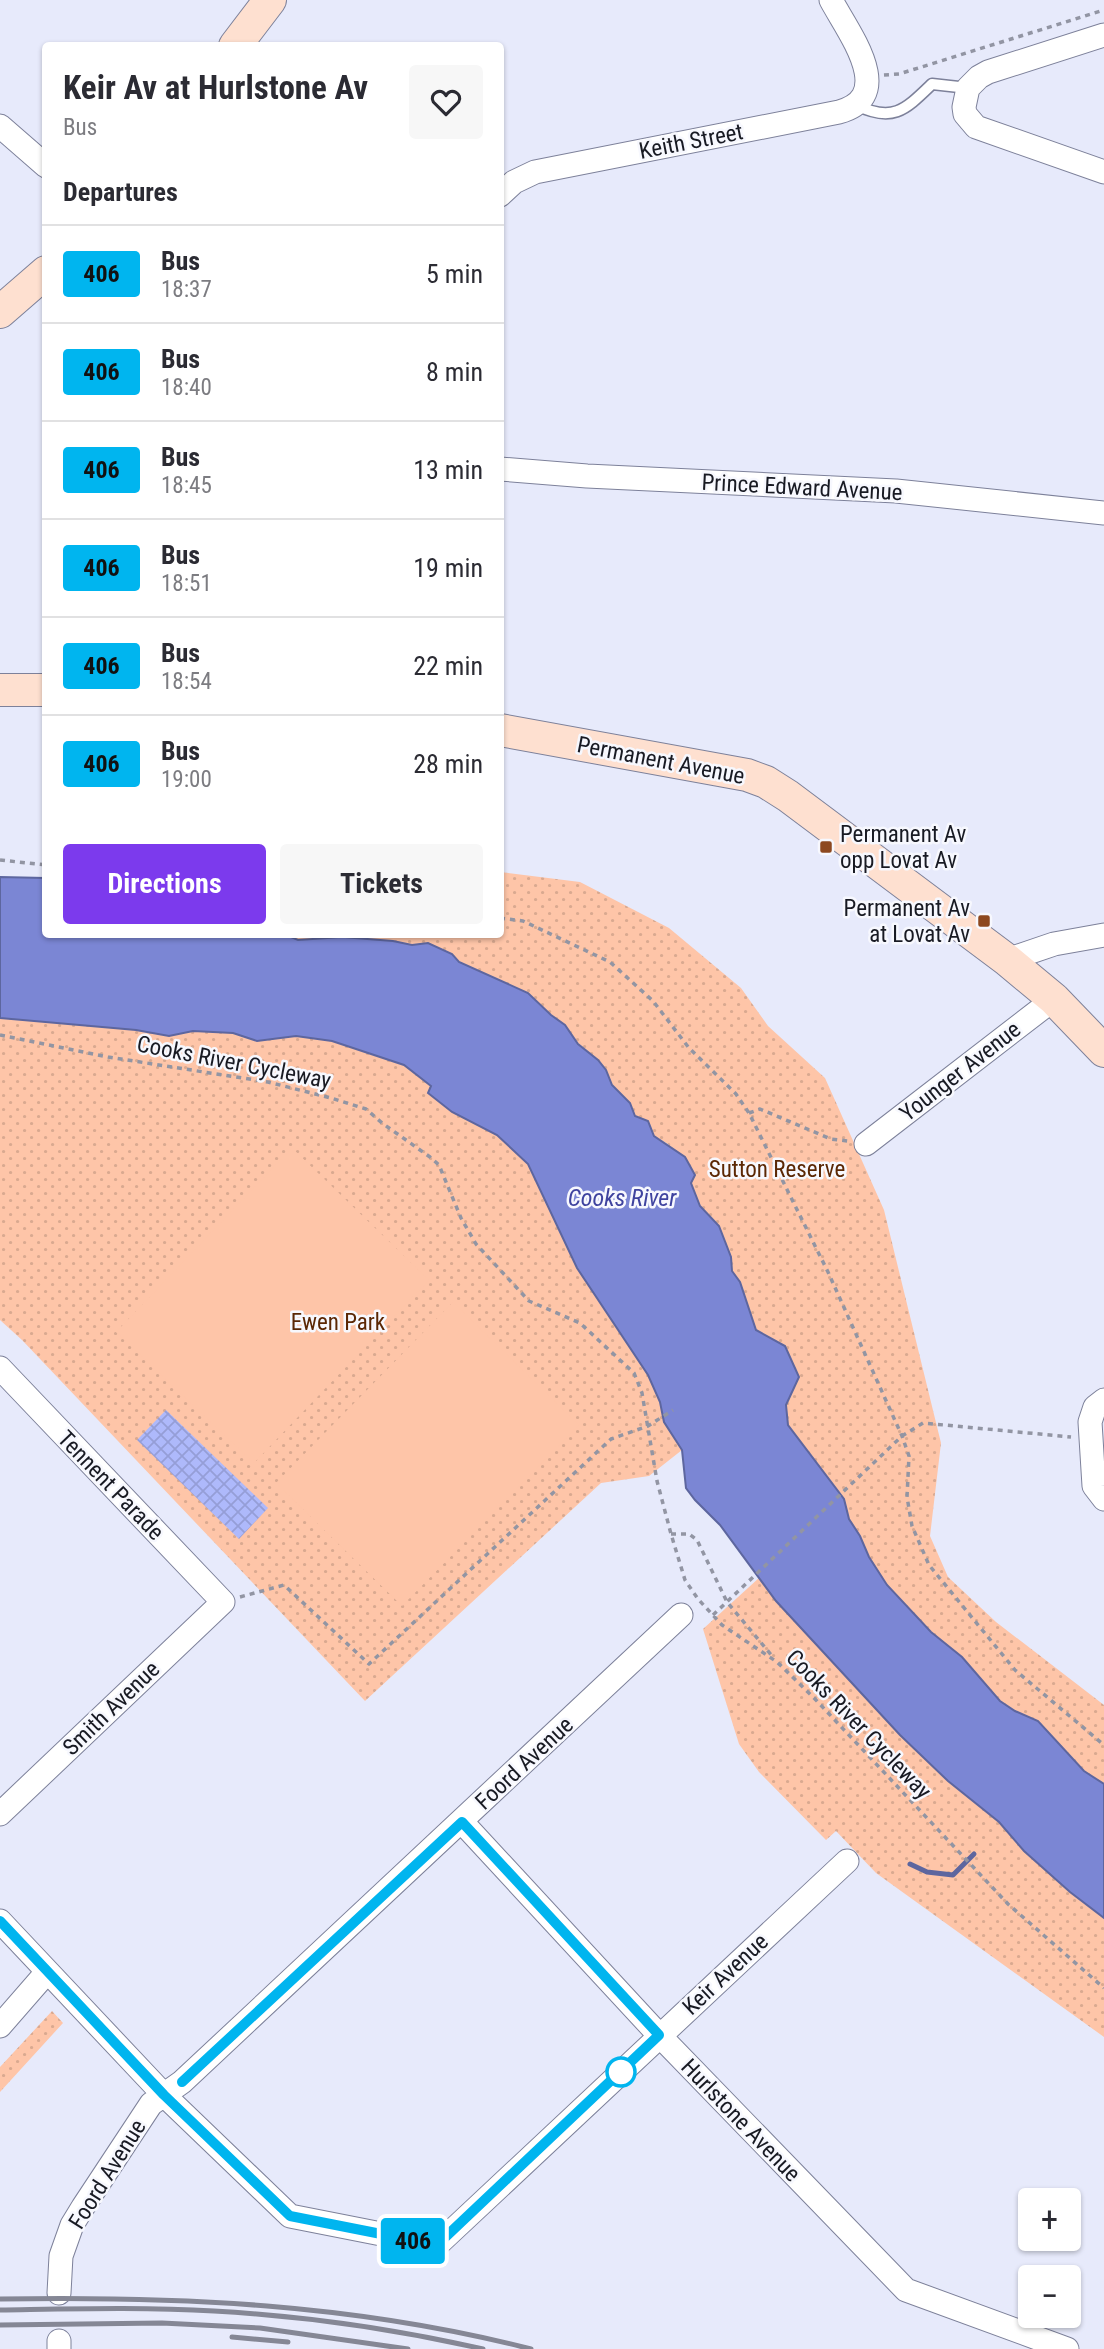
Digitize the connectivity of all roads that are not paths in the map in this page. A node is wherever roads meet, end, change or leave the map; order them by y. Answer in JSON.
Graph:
{"nodes":[{"id":1,"x":270,"y":0,"type":"edge"},
{"id":2,"x":831,"y":0,"type":"edge"},
{"id":3,"x":1104,"y":35,"type":"edge"},
{"id":4,"x":238,"y":42,"type":"edge"},
{"id":5,"x":968,"y":88,"type":"junction"},
{"id":6,"x":856,"y":106,"type":"junction"},
{"id":7,"x":0,"y":126,"type":"edge"},
{"id":8,"x":42,"y":163,"type":"edge"},
{"id":9,"x":1104,"y":172,"type":"edge"},
{"id":10,"x":504,"y":191,"type":"edge"},
{"id":11,"x":42,"y":275,"type":"edge"},
{"id":12,"x":0,"y":312,"type":"edge"},
{"id":13,"x":504,"y":469,"type":"edge"},
{"id":14,"x":1104,"y":513,"type":"edge"},
{"id":15,"x":0,"y":690,"type":"edge"},
{"id":16,"x":42,"y":690,"type":"edge"},
{"id":17,"x":504,"y":731,"type":"edge"},
{"id":18,"x":1104,"y":935,"type":"edge"},
{"id":19,"x":1007,"y":960,"type":"junction"},
{"id":20,"x":1054,"y":999,"type":"junction"},
{"id":21,"x":1104,"y":1051,"type":"edge"},
{"id":22,"x":866,"y":1144,"type":"road end"},
{"id":23,"x":0,"y":1368,"type":"edge"},
{"id":24,"x":1104,"y":1400,"type":"edge"},
{"id":25,"x":1104,"y":1499,"type":"edge"},
{"id":26,"x":223,"y":1602,"type":"joint"},
{"id":27,"x":681,"y":1615,"type":"dead end"},
{"id":28,"x":0,"y":1814,"type":"edge"},
{"id":29,"x":462,"y":1822,"type":"junction"},
{"id":30,"x":847,"y":1861,"type":"dead end"},
{"id":31,"x":0,"y":1922,"type":"edge"},
{"id":32,"x":47,"y":1972,"type":"junction"},
{"id":33,"x":0,"y":2026,"type":"edge"},
{"id":34,"x":659,"y":2035,"type":"junction"},
{"id":35,"x":164,"y":2095,"type":"junction"},
{"id":36,"x":59,"y":2293,"type":"dead end"},
{"id":37,"x":1067,"y":2349,"type":"edge"}],
"edges":[{"from":1,"to":4,"type":"main road"},
{"from":2,"to":6,"type":"street"},
{"from":3,"to":5,"type":"street"},
{"from":5,"to":6,"type":"lane"},
{"from":5,"to":9,"type":"street"},
{"from":6,"to":10,"type":"street","name":"Keith Street"},
{"from":7,"to":8,"type":"street"},
{"from":11,"to":12,"type":"main road"},
{"from":13,"to":14,"type":"street","name":"Prince Edward Avenue"},
{"from":15,"to":16,"type":"main road"},
{"from":17,"to":19,"type":"main road","name":"Permanent Avenue"},
{"from":18,"to":19,"type":"street"},
{"from":19,"to":20,"type":"main road","name":"Permanent Avenue"},
{"from":20,"to":21,"type":"main road","name":"Permanent Avenue"},
{"from":20,"to":22,"type":"street","name":"Younger Avenue"},
{"from":23,"to":26,"type":"street","name":"Tennent Parade"},
{"from":24,"to":25,"type":"street"},
{"from":26,"to":28,"type":"street","name":"Smith Avenue"},
{"from":27,"to":29,"type":"street","name":"Foord Avenue"},
{"from":29,"to":34,"type":"street","name":"Hurlstone Avenue"},
{"from":29,"to":35,"type":"street","name":"Foord Avenue"},
{"from":30,"to":34,"type":"street","name":"Keir Avenue"},
{"from":31,"to":32,"type":"street"},
{"from":32,"to":33,"type":"street"},
{"from":32,"to":35,"type":"street"},
{"from":34,"to":35,"type":"street","name":"Keir Avenue"},
{"from":34,"to":37,"type":"street","name":"Hurlstone Avenue"},
{"from":35,"to":36,"type":"street","name":"Foord Avenue"}]}
